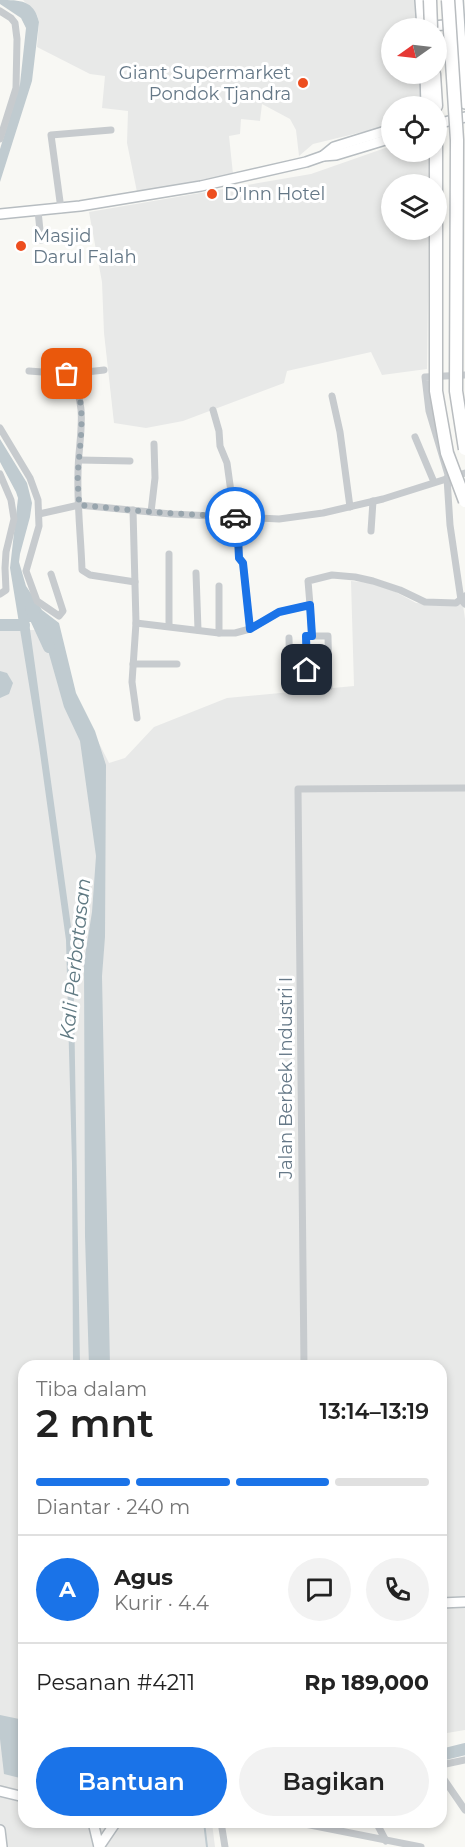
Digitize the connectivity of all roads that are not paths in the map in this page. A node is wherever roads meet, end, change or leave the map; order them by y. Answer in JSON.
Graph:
{"nodes":[{"id":1,"x":420,"y":0,"type":"edge"},
{"id":2,"x":430,"y":0,"type":"edge"},
{"id":3,"x":448,"y":0,"type":"edge"},
{"id":4,"x":458,"y":0,"type":"edge"},
{"id":5,"x":0,"y":11,"type":"edge"},
{"id":6,"x":423,"y":18,"type":"edge"},
{"id":7,"x":426,"y":18,"type":"edge"},
{"id":8,"x":462,"y":21,"type":"edge"},
{"id":9,"x":447,"y":23,"type":"edge"},
{"id":10,"x":447,"y":42,"type":"edge"},
{"id":11,"x":461,"y":45,"type":"junction"},
{"id":12,"x":465,"y":104,"type":"edge"},
{"id":13,"x":465,"y":117,"type":"edge"},
{"id":14,"x":447,"y":121,"type":"edge"},
{"id":15,"x":111,"y":130,"type":"dead end"},
{"id":16,"x":381,"y":132,"type":"edge"},
{"id":17,"x":0,"y":139,"type":"edge"},
{"id":18,"x":381,"y":141,"type":"edge"},
{"id":19,"x":323,"y":156,"type":"junction"},
{"id":20,"x":439,"y":162,"type":"edge"},
{"id":21,"x":61,"y":209,"type":"junction"},
{"id":22,"x":38,"y":211,"type":"junction"},
{"id":23,"x":0,"y":214,"type":"edge"},
{"id":24,"x":41,"y":240,"type":"dead end"},
{"id":25,"x":104,"y":370,"type":"dead end"},
{"id":26,"x":29,"y":371,"type":"dead end"},
{"id":27,"x":69,"y":374,"type":"junction"},
{"id":28,"x":464,"y":375,"type":"edge"},
{"id":29,"x":332,"y":396,"type":"dead end"},
{"id":30,"x":213,"y":410,"type":"dead end"},
{"id":31,"x":0,"y":428,"type":"edge"},
{"id":32,"x":416,"y":437,"type":"dead end"},
{"id":33,"x":154,"y":444,"type":"dead end"},
{"id":34,"x":465,"y":449,"type":"edge"},
{"id":35,"x":79,"y":460,"type":"junction"},
{"id":36,"x":130,"y":461,"type":"dead end"},
{"id":37,"x":465,"y":473,"type":"edge"},
{"id":38,"x":0,"y":474,"type":"edge"},
{"id":39,"x":448,"y":478,"type":"junction"},
{"id":40,"x":434,"y":482,"type":"junction"},
{"id":41,"x":3,"y":487,"type":"edge"},
{"id":42,"x":373,"y":501,"type":"junction"},
{"id":43,"x":465,"y":501,"type":"edge"},
{"id":44,"x":79,"y":505,"type":"junction"},
{"id":45,"x":350,"y":507,"type":"junction"},
{"id":46,"x":133,"y":510,"type":"junction"},
{"id":47,"x":151,"y":512,"type":"junction"},
{"id":48,"x":39,"y":514,"type":"junction"},
{"id":49,"x":234,"y":517,"type":"junction"},
{"id":50,"x":371,"y":531,"type":"dead end"},
{"id":51,"x":169,"y":554,"type":"dead end"},
{"id":52,"x":2,"y":568,"type":"edge"},
{"id":53,"x":196,"y":573,"type":"dead end"},
{"id":54,"x":51,"y":574,"type":"dead end"},
{"id":55,"x":135,"y":582,"type":"junction"},
{"id":56,"x":219,"y":586,"type":"dead end"},
{"id":57,"x":2,"y":594,"type":"edge"},
{"id":58,"x":464,"y":600,"type":"edge"},
{"id":59,"x":310,"y":605,"type":"junction"},
{"id":60,"x":136,"y":624,"type":"junction"},
{"id":61,"x":169,"y":626,"type":"junction"},
{"id":62,"x":250,"y":629,"type":"junction"},
{"id":63,"x":198,"y":630,"type":"junction"},
{"id":64,"x":219,"y":633,"type":"junction"},
{"id":65,"x":309,"y":636,"type":"junction"},
{"id":66,"x":133,"y":664,"type":"junction"},
{"id":67,"x":177,"y":664,"type":"dead end"},
{"id":68,"x":329,"y":687,"type":"dead end"},
{"id":69,"x":308,"y":688,"type":"dead end"},
{"id":70,"x":290,"y":689,"type":"dead end"},
{"id":71,"x":137,"y":718,"type":"dead end"},
{"id":72,"x":465,"y":789,"type":"edge"},
{"id":73,"x":304,"y":1360,"type":"edge"},
{"id":74,"x":447,"y":1602,"type":"edge"},
{"id":75,"x":465,"y":1602,"type":"edge"},
{"id":76,"x":465,"y":1760,"type":"edge"},
{"id":77,"x":447,"y":1764,"type":"edge"},
{"id":78,"x":447,"y":1784,"type":"edge"},
{"id":79,"x":0,"y":1791,"type":"edge"},
{"id":80,"x":18,"y":1796,"type":"edge"},
{"id":81,"x":465,"y":1810,"type":"edge"},
{"id":82,"x":94,"y":1828,"type":"edge"},
{"id":83,"x":112,"y":1828,"type":"edge"},
{"id":84,"x":222,"y":1828,"type":"edge"},
{"id":85,"x":322,"y":1828,"type":"edge"},
{"id":86,"x":380,"y":1828,"type":"edge"},
{"id":87,"x":0,"y":1830,"type":"edge"},
{"id":88,"x":389,"y":1843,"type":"edge"},
{"id":89,"x":2,"y":1847,"type":"edge"},
{"id":90,"x":99,"y":1847,"type":"edge"},
{"id":91,"x":225,"y":1847,"type":"edge"},
{"id":92,"x":421,"y":1847,"type":"edge"}],
"edges":[{"from":1,"to":6,"type":"main road"},
{"from":2,"to":7,"type":"highway","bridge":true},
{"from":3,"to":34,"type":"highway","bridge":true},
{"from":4,"to":8,"type":"main road"},
{"from":5,"to":17,"type":"street"},
{"from":8,"to":9,"type":"main road"},
{"from":8,"to":11,"type":"main road"},
{"from":10,"to":11,"type":"main road"},
{"from":11,"to":12,"type":"main road"},
{"from":13,"to":14,"type":"main road"},
{"from":15,"to":21,"type":"street"},
{"from":16,"to":19,"type":"main road"},
{"from":18,"to":19,"type":"main road"},
{"from":19,"to":21,"type":"main road"},
{"from":20,"to":43,"type":"highway","bridge":true},
{"from":21,"to":22,"type":"main road"},
{"from":22,"to":23,"type":"main road"},
{"from":22,"to":24,"type":"street"},
{"from":25,"to":27,"type":"street"},
{"from":26,"to":27,"type":"street"},
{"from":27,"to":35,"type":"street"},
{"from":28,"to":39,"type":"street"},
{"from":29,"to":45,"type":"street"},
{"from":30,"to":49,"type":"street"},
{"from":31,"to":48,"type":"street"},
{"from":32,"to":40,"type":"street"},
{"from":33,"to":47,"type":"street"},
{"from":35,"to":36,"type":"street"},
{"from":35,"to":44,"type":"street"},
{"from":37,"to":39,"type":"street"},
{"from":38,"to":41,"type":"street"},
{"from":39,"to":40,"type":"street"},
{"from":39,"to":58,"type":"street"},
{"from":40,"to":42,"type":"street"},
{"from":41,"to":52,"type":"street"},
{"from":42,"to":45,"type":"street"},
{"from":42,"to":50,"type":"street"},
{"from":44,"to":46,"type":"street"},
{"from":44,"to":48,"type":"street"},
{"from":44,"to":55,"type":"street"},
{"from":45,"to":49,"type":"street"},
{"from":46,"to":47,"type":"street"},
{"from":46,"to":55,"type":"street"},
{"from":47,"to":49,"type":"street"},
{"from":48,"to":54,"type":"street"},
{"from":49,"to":62,"type":"street"},
{"from":51,"to":61,"type":"street"},
{"from":52,"to":57,"type":"street"},
{"from":53,"to":63,"type":"street"},
{"from":55,"to":60,"type":"street"},
{"from":56,"to":64,"type":"street"},
{"from":58,"to":59,"type":"street"},
{"from":59,"to":62,"type":"street"},
{"from":59,"to":65,"type":"street"},
{"from":60,"to":61,"type":"street"},
{"from":60,"to":66,"type":"street"},
{"from":61,"to":63,"type":"street"},
{"from":62,"to":64,"type":"street"},
{"from":63,"to":64,"type":"street"},
{"from":65,"to":68,"type":"street"},
{"from":65,"to":69,"type":"street"},
{"from":65,"to":70,"type":"street"},
{"from":66,"to":67,"type":"street"},
{"from":66,"to":71,"type":"street"},
{"from":72,"to":73,"type":"street","name":"Jalan Berbek Industri I"},
{"from":74,"to":75,"type":"main road"},
{"from":76,"to":77,"type":"street"},
{"from":78,"to":81,"type":"street"},
{"from":79,"to":80,"type":"main road"},
{"from":82,"to":90,"type":"main road"},
{"from":83,"to":90,"type":"main road"},
{"from":84,"to":91,"type":"street"},
{"from":85,"to":88,"type":"street"},
{"from":86,"to":88,"type":"street"},
{"from":87,"to":89,"type":"main road"},
{"from":88,"to":92,"type":"street"}]}
